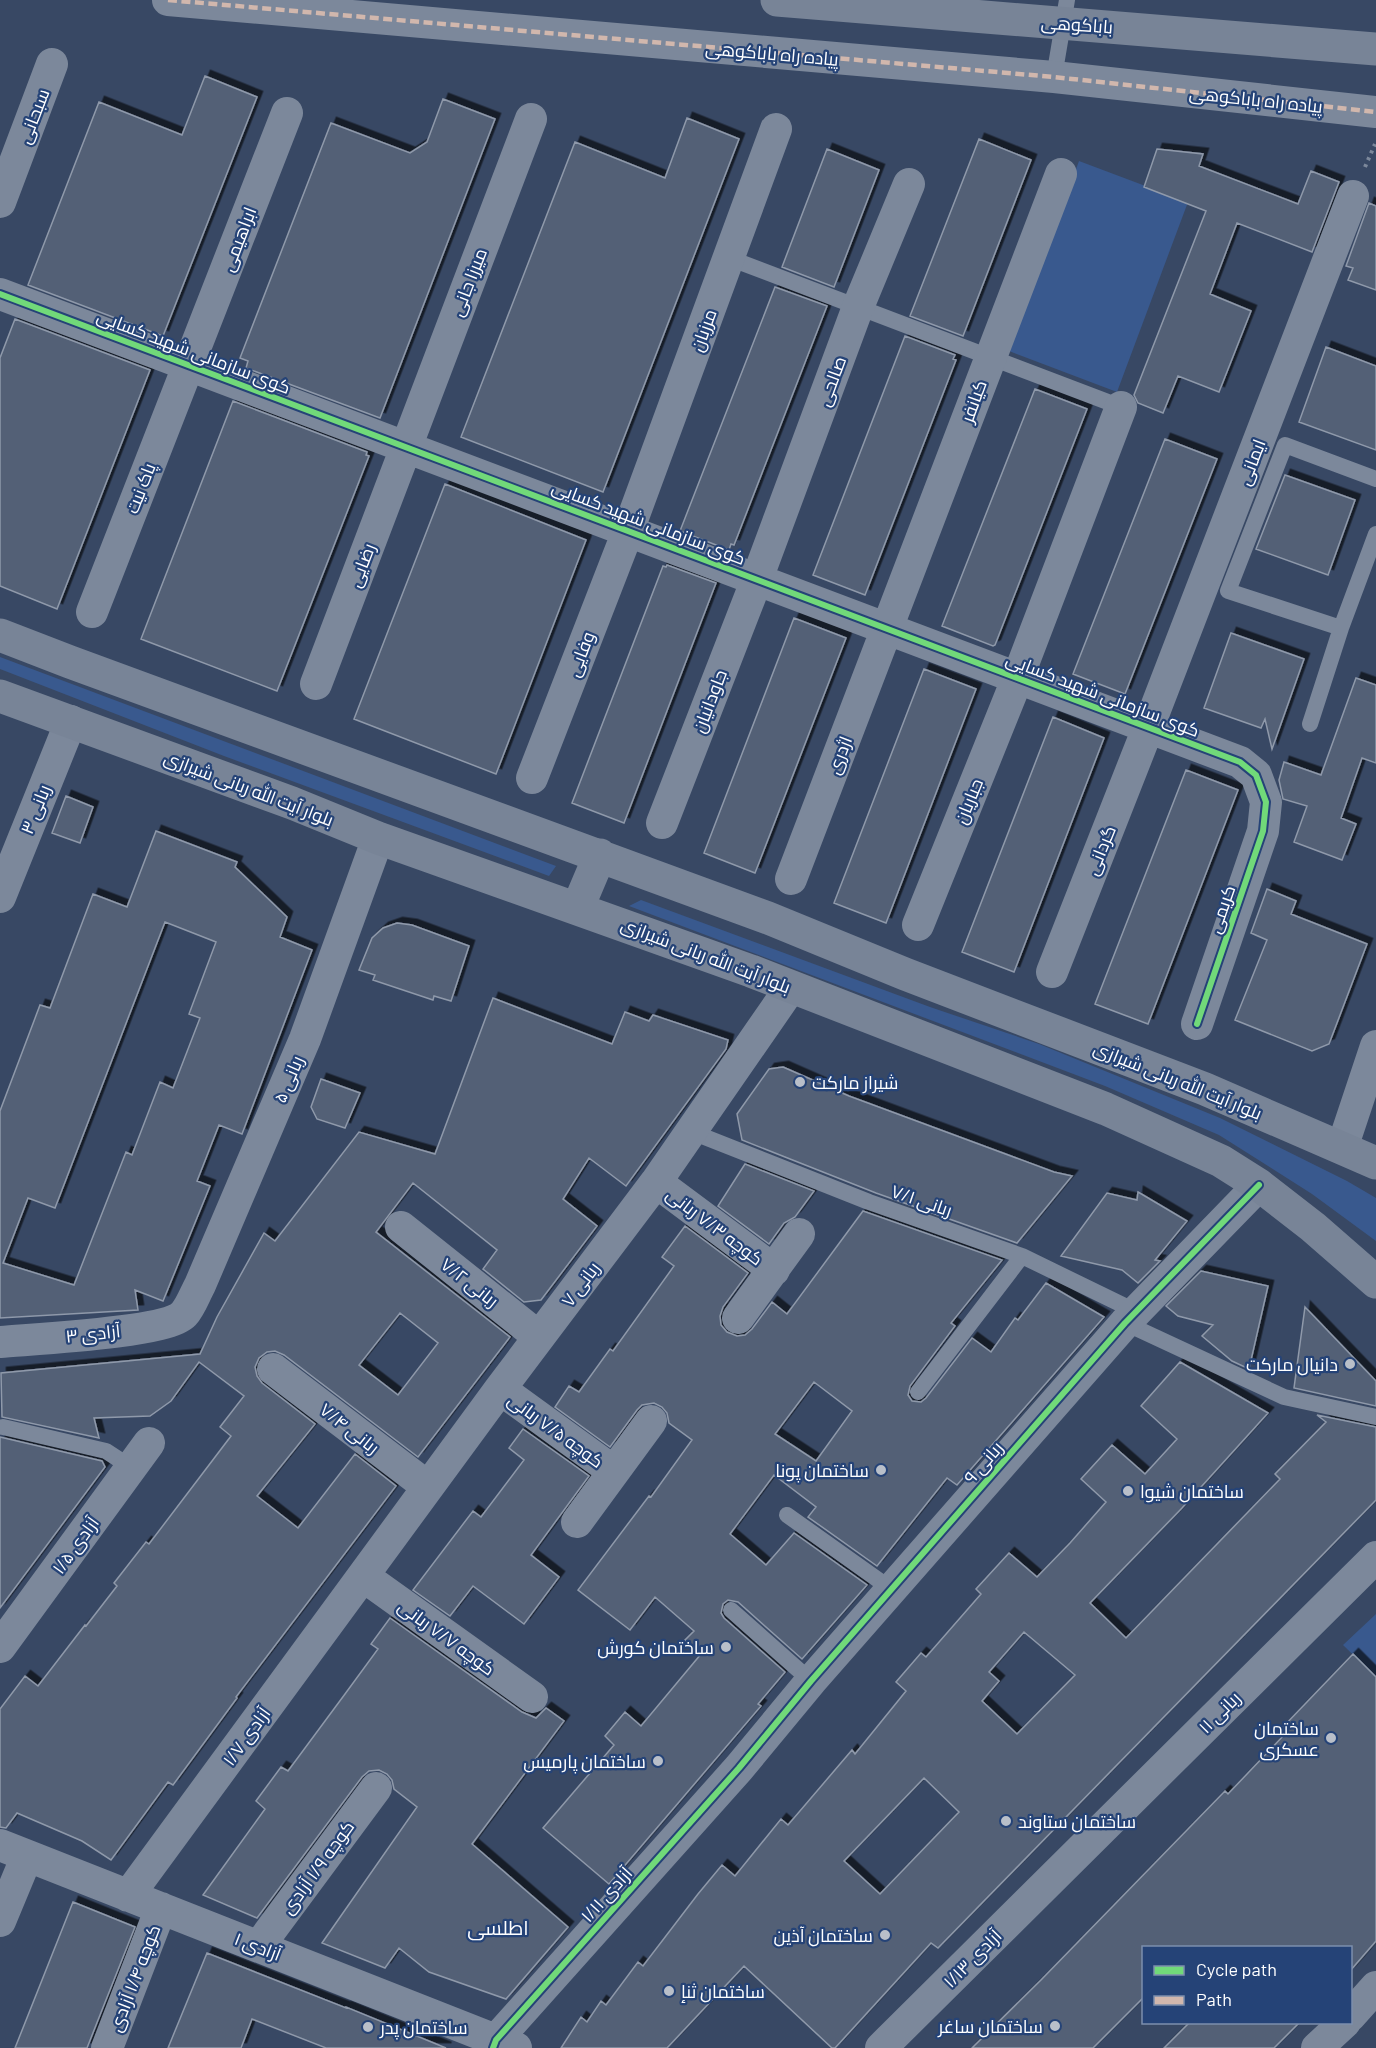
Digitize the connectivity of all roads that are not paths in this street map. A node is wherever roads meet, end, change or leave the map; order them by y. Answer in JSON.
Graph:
{"nodes":[{"id":1,"x":168,"y":0,"type":"edge"},
{"id":2,"x":777,"y":0,"type":"edge"},
{"id":3,"x":1067,"y":0,"type":"edge"},
{"id":4,"x":1376,"y":49,"type":"edge"},
{"id":5,"x":52,"y":64,"type":"dead end"},
{"id":6,"x":1054,"y":77,"type":"junction"},
{"id":7,"x":1376,"y":112,"type":"edge"},
{"id":8,"x":287,"y":113,"type":"dead end"},
{"id":9,"x":531,"y":118,"type":"dead end"},
{"id":10,"x":776,"y":129,"type":"dead end"},
{"id":11,"x":1061,"y":174,"type":"dead end"},
{"id":12,"x":909,"y":184,"type":"dead end"},
{"id":13,"x":1353,"y":196,"type":"dead end"},
{"id":14,"x":0,"y":202,"type":"edge"},
{"id":15,"x":729,"y":258,"type":"junction"},
{"id":16,"x":0,"y":294,"type":"edge"},
{"id":17,"x":858,"y":307,"type":"junction"},
{"id":18,"x":989,"y":357,"type":"junction"},
{"id":19,"x":189,"y":364,"type":"junction"},
{"id":20,"x":1121,"y":406,"type":"joint"},
{"id":21,"x":406,"y":446,"type":"junction"},
{"id":22,"x":1376,"y":479,"type":"edge"},
{"id":23,"x":628,"y":531,"type":"junction"},
{"id":24,"x":1376,"y":534,"type":"edge"},
{"id":25,"x":757,"y":579,"type":"junction"},
{"id":26,"x":92,"y":612,"type":"dead end"},
{"id":27,"x":1341,"y":628,"type":"junction"},
{"id":28,"x":888,"y":630,"type":"junction"},
{"id":29,"x":0,"y":635,"type":"edge"},
{"id":30,"x":1018,"y":678,"type":"junction"},
{"id":31,"x":316,"y":684,"type":"dead end"},
{"id":32,"x":0,"y":696,"type":"edge"},
{"id":33,"x":71,"y":721,"type":"junction"},
{"id":34,"x":1310,"y":724,"type":"dead end"},
{"id":35,"x":1148,"y":729,"type":"junction"},
{"id":36,"x":532,"y":778,"type":"dead end"},
{"id":37,"x":1266,"y":802,"type":"joint"},
{"id":38,"x":662,"y":824,"type":"dead end"},
{"id":39,"x":378,"y":838,"type":"junction"},
{"id":40,"x":600,"y":855,"type":"junction"},
{"id":41,"x":791,"y":879,"type":"dead end"},
{"id":42,"x":0,"y":897,"type":"edge"},
{"id":43,"x":578,"y":907,"type":"junction"},
{"id":44,"x":918,"y":925,"type":"dead end"},
{"id":45,"x":1052,"y":972,"type":"dead end"},
{"id":46,"x":791,"y":987,"type":"junction"},
{"id":47,"x":1197,"y":1024,"type":"dead end"},
{"id":48,"x":1376,"y":1046,"type":"edge"},
{"id":49,"x":692,"y":1132,"type":"junction"},
{"id":50,"x":1342,"y":1148,"type":"junction"},
{"id":51,"x":1376,"y":1163,"type":"edge"},
{"id":52,"x":657,"y":1182,"type":"junction"},
{"id":53,"x":1259,"y":1185,"type":"junction"},
{"id":54,"x":401,"y":1227,"type":"dead end"},
{"id":55,"x":799,"y":1234,"type":"dead end"},
{"id":56,"x":1022,"y":1256,"type":"junction"},
{"id":57,"x":774,"y":1269,"type":"junction"},
{"id":58,"x":1376,"y":1282,"type":"edge"},
{"id":59,"x":183,"y":1314,"type":"joint"},
{"id":60,"x":1131,"y":1317,"type":"junction"},
{"id":61,"x":738,"y":1318,"type":"dead end"},
{"id":62,"x":539,"y":1336,"type":"junction"},
{"id":63,"x":0,"y":1342,"type":"edge"},
{"id":64,"x":273,"y":1369,"type":"dead end"},
{"id":65,"x":500,"y":1389,"type":"junction"},
{"id":66,"x":918,"y":1392,"type":"dead end"},
{"id":67,"x":1376,"y":1417,"type":"edge"},
{"id":68,"x":651,"y":1420,"type":"dead end"},
{"id":69,"x":3,"y":1426,"type":"dead end"},
{"id":70,"x":141,"y":1456,"type":"joint"},
{"id":71,"x":613,"y":1471,"type":"junction"},
{"id":72,"x":428,"y":1488,"type":"junction"},
{"id":73,"x":787,"y":1515,"type":"dead end"},
{"id":74,"x":577,"y":1522,"type":"dead end"},
{"id":75,"x":1376,"y":1557,"type":"edge"},
{"id":76,"x":363,"y":1576,"type":"junction"},
{"id":77,"x":891,"y":1589,"type":"junction"},
{"id":78,"x":731,"y":1610,"type":"dead end"},
{"id":79,"x":0,"y":1647,"type":"edge"},
{"id":80,"x":811,"y":1681,"type":"junction"},
{"id":81,"x":532,"y":1697,"type":"dead end"},
{"id":82,"x":739,"y":1768,"type":"joint"},
{"id":83,"x":376,"y":1788,"type":"dead end"},
{"id":84,"x":14,"y":1851,"type":"edge"},
{"id":85,"x":1062,"y":1867,"type":"joint"},
{"id":86,"x":128,"y":1896,"type":"junction"},
{"id":87,"x":162,"y":1908,"type":"junction"},
{"id":88,"x":0,"y":1921,"type":"edge"},
{"id":89,"x":259,"y":1946,"type":"junction"},
{"id":90,"x":1376,"y":1987,"type":"edge"},
{"id":91,"x":1352,"y":2014,"type":"edge"},
{"id":92,"x":1343,"y":2024,"type":"edge"},
{"id":93,"x":501,"y":2045,"type":"edge"},
{"id":94,"x":107,"y":2048,"type":"edge"},
{"id":95,"x":881,"y":2048,"type":"edge"},
{"id":96,"x":1317,"y":2048,"type":"edge"}],
"edges":[{"from":1,"to":6,"type":"street","name":"پیاده راه باباکوهی"},
{"from":2,"to":4,"type":"main road","name":"باباکوهی"},
{"from":3,"to":6,"type":"lane"},
{"from":5,"to":14,"type":"street","name":"سبحانی"},
{"from":6,"to":7,"type":"street","name":"پیاده راه باباکوهی"},
{"from":8,"to":19,"type":"street","name":"ابراهیمی"},
{"from":9,"to":21,"type":"street","name":"میرزا جانی"},
{"from":10,"to":15,"type":"street","name":"مرزبان"},
{"from":11,"to":18,"type":"street","name":"کیانفر"},
{"from":12,"to":17,"type":"street","name":"صالحی"},
{"from":13,"to":35,"type":"street","name":"ایمانی"},
{"from":15,"to":17,"type":"lane"},
{"from":15,"to":23,"type":"street","name":"مرزبان"},
{"from":16,"to":19,"type":"street","name":"کوی سازمانی شهید کسایی"},
{"from":17,"to":18,"type":"lane"},
{"from":17,"to":25,"type":"street","name":"صالحی"},
{"from":18,"to":20,"type":"lane"},
{"from":18,"to":28,"type":"street","name":"کیانفر"},
{"from":19,"to":21,"type":"street","name":"کوی سازمانی شهید کسایی"},
{"from":19,"to":26,"type":"street","name":"پاک نیت"},
{"from":20,"to":30,"type":"street","name":"جباریان"},
{"from":21,"to":23,"type":"street","name":"کوی سازمانی شهید کسایی"},
{"from":21,"to":31,"type":"street","name":"رضایی"},
{"from":22,"to":27,"type":"lane"},
{"from":23,"to":25,"type":"street","name":"کوی سازمانی شهید کسایی"},
{"from":23,"to":36,"type":"street","name":"وفایی"},
{"from":24,"to":27,"type":"lane"},
{"from":25,"to":28,"type":"street","name":"کوی سازمانی شهید کسایی"},
{"from":25,"to":38,"type":"street","name":"جاودانیان"},
{"from":27,"to":34,"type":"lane"},
{"from":28,"to":30,"type":"street","name":"کوی سازمانی شهید کسایی"},
{"from":28,"to":41,"type":"street","name":"اژدری"},
{"from":29,"to":40,"type":"main road","name":"بلوار آیت الله ربانی شیرازی"},
{"from":30,"to":35,"type":"street","name":"کوی سازمانی شهید کسایی"},
{"from":30,"to":44,"type":"street","name":"جباریان"},
{"from":32,"to":33,"type":"main road","name":"بلوار آیت الله ربانی شیرازی"},
{"from":33,"to":39,"type":"main road","name":"بلوار آیت الله ربانی شیرازی"},
{"from":33,"to":42,"type":"street","name":"ربانی ۳"},
{"from":35,"to":37,"type":"street","name":"کوی سازمانی شهید کسایی"},
{"from":35,"to":45,"type":"street","name":"گردانی"},
{"from":37,"to":47,"type":"street","name":"کریمی"},
{"from":39,"to":43,"type":"main road","name":"بلوار آیت الله ربانی شیرازی"},
{"from":39,"to":59,"type":"street","name":"ربانی ۵"},
{"from":40,"to":43,"type":"main road"},
{"from":40,"to":50,"type":"main road","name":"بلوار آیت الله ربانی شیرازی"},
{"from":43,"to":46,"type":"main road","name":"بلوار آیت الله ربانی شیرازی"},
{"from":46,"to":49,"type":"street","name":"ربانی ۷"},
{"from":46,"to":53,"type":"main road","name":"بلوار آیت الله ربانی شیرازی"},
{"from":48,"to":50,"type":"street"},
{"from":49,"to":52,"type":"street","name":"ربانی ۷"},
{"from":49,"to":56,"type":"lane","name":"ربانی ۷/۱"},
{"from":50,"to":51,"type":"main road","name":"بلوار آیت الله ربانی شیرازی"},
{"from":52,"to":57,"type":"street","name":"کوچه ۷/۳ ربانی"},
{"from":52,"to":62,"type":"street","name":"ربانی ۷"},
{"from":53,"to":58,"type":"main road","name":"بلوار آیت الله ربانی شیرازی"},
{"from":53,"to":60,"type":"street","name":"ربانی ۹"},
{"from":54,"to":62,"type":"street","name":"ربانی ۷/۲"},
{"from":55,"to":57,"type":"street"},
{"from":56,"to":60,"type":"lane","name":"ربانی ۷/۱"},
{"from":56,"to":66,"type":"lane"},
{"from":57,"to":61,"type":"street"},
{"from":59,"to":63,"type":"street","name":"۳ آزادی"},
{"from":60,"to":67,"type":"lane","name":"ربانی ۷/۱"},
{"from":60,"to":77,"type":"street","name":"ربانی ۹"},
{"from":62,"to":65,"type":"street","name":"ربانی ۷"},
{"from":64,"to":72,"type":"street","name":"ربانی ۷/۴"},
{"from":65,"to":71,"type":"street","name":"کوچه ۷/۵ ربانی"},
{"from":65,"to":72,"type":"street","name":"ربانی ۷"},
{"from":68,"to":71,"type":"street"},
{"from":69,"to":70,"type":"lane"},
{"from":70,"to":79,"type":"street","name":"آزادی ۱/۵"},
{"from":71,"to":74,"type":"street"},
{"from":72,"to":76,"type":"street","name":"ربانی ۷"},
{"from":73,"to":77,"type":"lane"},
{"from":75,"to":85,"type":"street","name":"ربانی ۱۱"},
{"from":76,"to":81,"type":"street","name":"کوچه ۷/۷ ربانی"},
{"from":76,"to":86,"type":"street","name":"آزادی ۱/۷"},
{"from":77,"to":80,"type":"street","name":"ربانی ۹"},
{"from":78,"to":80,"type":"lane"},
{"from":80,"to":82,"type":"street","name":"ربانی ۹"},
{"from":82,"to":93,"type":"street","name":"آزادی ۱/۱۱"},
{"from":83,"to":89,"type":"street","name":"کوچه ۱/۹ آزادی"},
{"from":84,"to":86,"type":"street","name":"آزادی ۱"},
{"from":84,"to":88,"type":"street"},
{"from":85,"to":95,"type":"street","name":"آزادی ۱/۱۳"},
{"from":86,"to":87,"type":"street","name":"آزادی ۱"},
{"from":87,"to":89,"type":"street","name":"آزادی ۱"},
{"from":87,"to":94,"type":"street","name":"کوچه ۱/۴ آزادی"},
{"from":89,"to":93,"type":"street","name":"آزادی ۱"},
{"from":90,"to":91,"type":"street"},
{"from":92,"to":96,"type":"street"}]}
